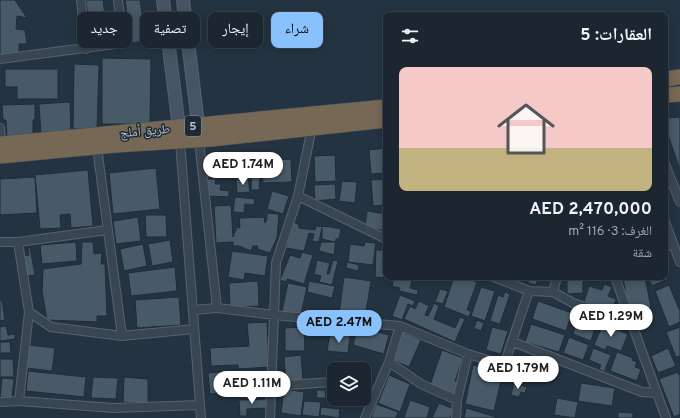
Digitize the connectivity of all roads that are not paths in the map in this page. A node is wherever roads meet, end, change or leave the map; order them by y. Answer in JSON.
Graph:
{"nodes":[{"id":1,"x":81,"y":0,"type":"edge"},
{"id":2,"x":118,"y":0,"type":"edge"},
{"id":3,"x":163,"y":0,"type":"edge"},
{"id":4,"x":183,"y":0,"type":"edge"},
{"id":5,"x":86,"y":49,"type":"junction"},
{"id":6,"x":0,"y":59,"type":"edge"},
{"id":7,"x":680,"y":77,"type":"edge"},
{"id":8,"x":668,"y":79,"type":"edge"},
{"id":9,"x":680,"y":94,"type":"edge"},
{"id":10,"x":668,"y":95,"type":"edge"},
{"id":11,"x":383,"y":107,"type":"edge"},
{"id":12,"x":383,"y":120,"type":"edge"},
{"id":13,"x":312,"y":127,"type":"junction"},
{"id":14,"x":0,"y":128,"type":"edge"},
{"id":15,"x":199,"y":132,"type":"junction"},
{"id":16,"x":179,"y":134,"type":"junction"},
{"id":17,"x":97,"y":147,"type":"junction"},
{"id":18,"x":0,"y":148,"type":"edge"},
{"id":19,"x":668,"y":172,"type":"edge"},
{"id":20,"x":298,"y":196,"type":"junction"},
{"id":21,"x":680,"y":202,"type":"edge"},
{"id":22,"x":108,"y":230,"type":"junction"},
{"id":23,"x":668,"y":230,"type":"edge"},
{"id":24,"x":383,"y":238,"type":"edge"},
{"id":25,"x":0,"y":242,"type":"edge"},
{"id":26,"x":18,"y":242,"type":"junction"},
{"id":27,"x":673,"y":244,"type":"junction"},
{"id":28,"x":668,"y":246,"type":"edge"},
{"id":29,"x":680,"y":262,"type":"edge"},
{"id":30,"x":502,"y":280,"type":"edge"},
{"id":31,"x":556,"y":280,"type":"edge"},
{"id":32,"x":615,"y":280,"type":"edge"},
{"id":33,"x":529,"y":291,"type":"junction"},
{"id":34,"x":553,"y":292,"type":"junction"},
{"id":35,"x":217,"y":308,"type":"junction"},
{"id":36,"x":193,"y":310,"type":"junction"},
{"id":37,"x":29,"y":312,"type":"junction"},
{"id":38,"x":274,"y":315,"type":"junction"},
{"id":39,"x":628,"y":317,"type":"junction"},
{"id":40,"x":400,"y":326,"type":"junction"},
{"id":41,"x":194,"y":329,"type":"junction"},
{"id":42,"x":122,"y":336,"type":"junction"},
{"id":43,"x":513,"y":342,"type":"junction"},
{"id":44,"x":468,"y":354,"type":"junction"},
{"id":45,"x":389,"y":362,"type":"junction"},
{"id":46,"x":327,"y":382,"type":"edge"},
{"id":47,"x":271,"y":386,"type":"junction"},
{"id":48,"x":657,"y":393,"type":"junction"},
{"id":49,"x":457,"y":400,"type":"junction"},
{"id":50,"x":19,"y":401,"type":"junction"},
{"id":51,"x":0,"y":402,"type":"edge"},
{"id":52,"x":200,"y":405,"type":"junction"},
{"id":53,"x":201,"y":418,"type":"edge"},
{"id":54,"x":270,"y":418,"type":"edge"},
{"id":55,"x":365,"y":418,"type":"edge"},
{"id":56,"x":456,"y":418,"type":"edge"},
{"id":57,"x":666,"y":418,"type":"edge"}],
"edges":[{"from":1,"to":5,"type":"street"},
{"from":2,"to":5,"type":"street"},
{"from":3,"to":16,"type":"street"},
{"from":4,"to":15,"type":"street"},
{"from":5,"to":6,"type":"street"},
{"from":7,"to":8,"type":"highway"},
{"from":9,"to":10,"type":"highway"},
{"from":11,"to":15,"type":"highway","name":"طريق أملج","number":"5"},
{"from":12,"to":13,"type":"highway","name":"طريق أملج","number":"5"},
{"from":13,"to":15,"type":"highway","name":"طريق أملج","number":"5"},
{"from":13,"to":20,"type":"street"},
{"from":14,"to":18,"type":"street"},
{"from":15,"to":16,"type":"highway","name":"طريق أملج","number":"5"},
{"from":15,"to":35,"type":"street"},
{"from":16,"to":17,"type":"highway","name":"طريق أملج","number":"5"},
{"from":16,"to":18,"type":"highway","name":"طريق أملج","number":"5"},
{"from":16,"to":36,"type":"street"},
{"from":17,"to":18,"type":"highway","name":"طريق أملج","number":"5"},
{"from":17,"to":22,"type":"street"},
{"from":19,"to":21,"type":"street"},
{"from":20,"to":24,"type":"street"},
{"from":20,"to":38,"type":"street"},
{"from":22,"to":26,"type":"street"},
{"from":22,"to":42,"type":"street"},
{"from":23,"to":27,"type":"street"},
{"from":25,"to":26,"type":"street"},
{"from":26,"to":37,"type":"street"},
{"from":27,"to":28,"type":"street"},
{"from":27,"to":29,"type":"street"},
{"from":30,"to":33,"type":"street"},
{"from":31,"to":34,"type":"street"},
{"from":32,"to":39,"type":"street"},
{"from":33,"to":34,"type":"street"},
{"from":33,"to":43,"type":"street"},
{"from":34,"to":39,"type":"street"},
{"from":35,"to":36,"type":"street"},
{"from":35,"to":38,"type":"street"},
{"from":36,"to":41,"type":"street"},
{"from":37,"to":42,"type":"street"},
{"from":37,"to":50,"type":"street"},
{"from":38,"to":40,"type":"street"},
{"from":38,"to":47,"type":"street"},
{"from":39,"to":48,"type":"street"},
{"from":40,"to":44,"type":"street"},
{"from":40,"to":45,"type":"street"},
{"from":41,"to":42,"type":"street"},
{"from":41,"to":52,"type":"street"},
{"from":43,"to":44,"type":"street"},
{"from":43,"to":48,"type":"street"},
{"from":44,"to":49,"type":"street"},
{"from":45,"to":49,"type":"street"},
{"from":45,"to":55,"type":"street"},
{"from":46,"to":47,"type":"street"},
{"from":47,"to":54,"type":"street"},
{"from":48,"to":57,"type":"street"},
{"from":49,"to":56,"type":"street"},
{"from":50,"to":51,"type":"street"},
{"from":50,"to":52,"type":"street"},
{"from":52,"to":53,"type":"street"}]}
